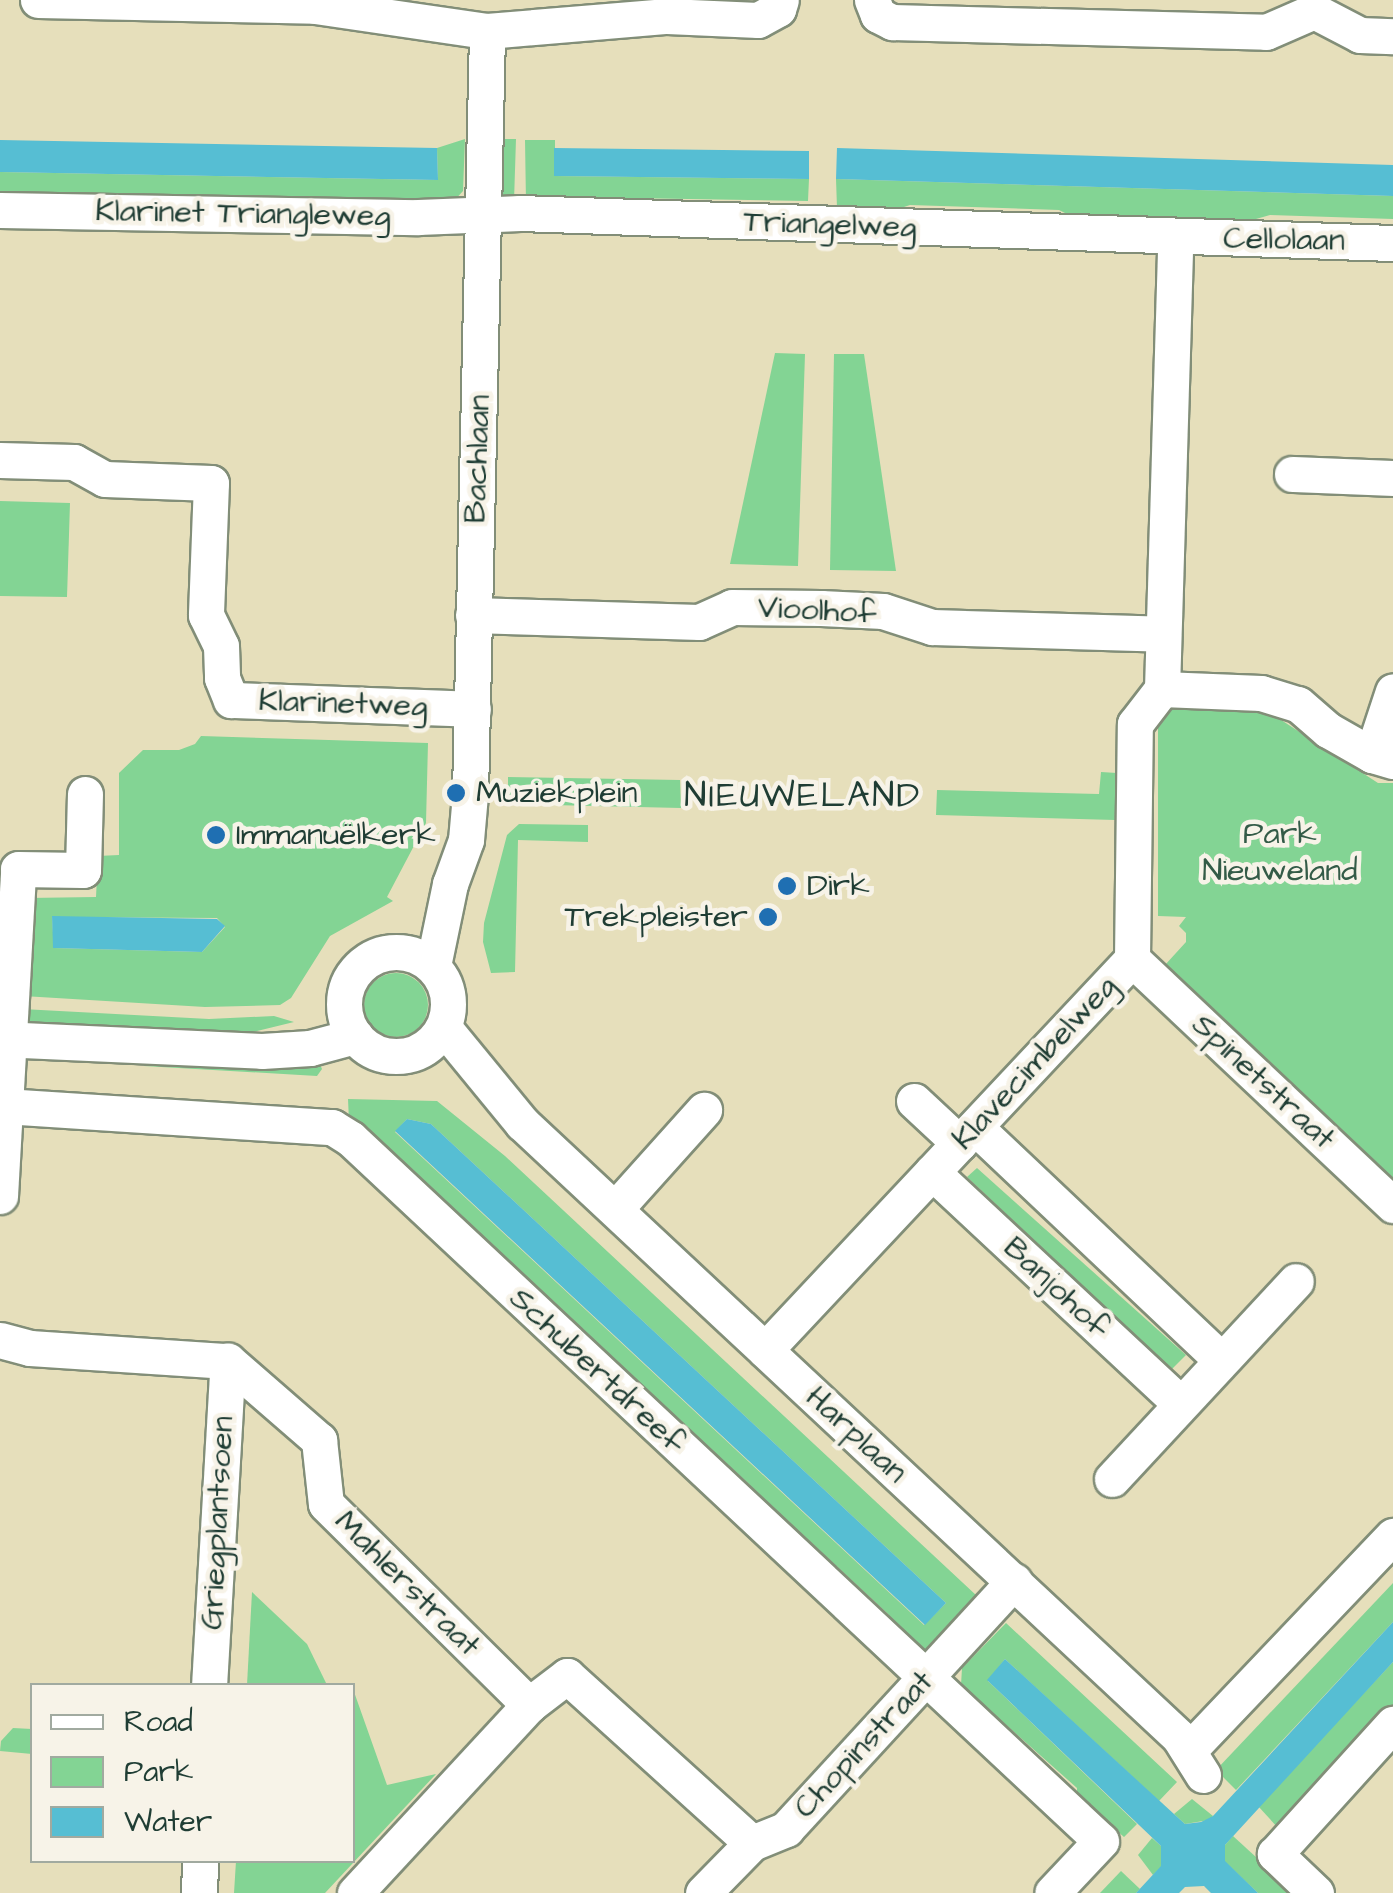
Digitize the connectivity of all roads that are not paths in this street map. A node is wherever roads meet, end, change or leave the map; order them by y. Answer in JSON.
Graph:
{"nodes":[{"id":1,"x":38,"y":0,"type":"edge"},
{"id":2,"x":782,"y":0,"type":"edge"},
{"id":3,"x":872,"y":0,"type":"edge"},
{"id":4,"x":314,"y":3,"type":"edge"},
{"id":5,"x":1314,"y":6,"type":"edge"},
{"id":6,"x":486,"y":30,"type":"junction"},
{"id":7,"x":1393,"y":36,"type":"edge"},
{"id":8,"x":0,"y":210,"type":"edge"},
{"id":9,"x":486,"y":214,"type":"junction"},
{"id":10,"x":1175,"y":238,"type":"junction"},
{"id":11,"x":1393,"y":243,"type":"edge"},
{"id":12,"x":0,"y":460,"type":"edge"},
{"id":13,"x":1292,"y":474,"type":"dead end"},
{"id":14,"x":1393,"y":478,"type":"edge"},
{"id":15,"x":472,"y":615,"type":"junction"},
{"id":16,"x":1164,"y":634,"type":"junction"},
{"id":17,"x":1162,"y":690,"type":"junction"},
{"id":18,"x":1393,"y":691,"type":"edge"},
{"id":19,"x":473,"y":709,"type":"junction"},
{"id":20,"x":1382,"y":758,"type":"edge"},
{"id":21,"x":85,"y":794,"type":"dead end"},
{"id":22,"x":9,"y":869,"type":"edge"},
{"id":23,"x":419,"y":959,"type":"junction"},
{"id":24,"x":1132,"y":959,"type":"junction"},
{"id":25,"x":349,"y":1023,"type":"junction"},
{"id":26,"x":434,"y":1038,"type":"junction"},
{"id":27,"x":4,"y":1039,"type":"edge"},
{"id":28,"x":914,"y":1100,"type":"dead end"},
{"id":29,"x":704,"y":1110,"type":"dead end"},
{"id":30,"x":2,"y":1119,"type":"edge"},
{"id":31,"x":967,"y":1135,"type":"junction"},
{"id":32,"x":932,"y":1172,"type":"junction"},
{"id":33,"x":0,"y":1196,"type":"edge"},
{"id":34,"x":1393,"y":1205,"type":"edge"},
{"id":35,"x":616,"y":1208,"type":"junction"},
{"id":36,"x":1296,"y":1282,"type":"dead end"},
{"id":37,"x":0,"y":1340,"type":"edge"},
{"id":38,"x":765,"y":1350,"type":"junction"},
{"id":39,"x":1221,"y":1360,"type":"junction"},
{"id":40,"x":228,"y":1361,"type":"junction"},
{"id":41,"x":1181,"y":1404,"type":"junction"},
{"id":42,"x":1112,"y":1480,"type":"dead end"},
{"id":43,"x":1393,"y":1536,"type":"edge"},
{"id":44,"x":1014,"y":1581,"type":"junction"},
{"id":45,"x":928,"y":1677,"type":"junction"},
{"id":46,"x":209,"y":1683,"type":"edge"},
{"id":47,"x":529,"y":1704,"type":"junction"},
{"id":48,"x":1390,"y":1733,"type":"edge"},
{"id":49,"x":752,"y":1843,"type":"junction"},
{"id":50,"x":200,"y":1863,"type":"edge"},
{"id":51,"x":199,"y":1893,"type":"edge"},
{"id":52,"x":355,"y":1893,"type":"edge"},
{"id":53,"x":703,"y":1893,"type":"edge"},
{"id":54,"x":1052,"y":1893,"type":"edge"},
{"id":55,"x":1316,"y":1893,"type":"edge"}],
"edges":[{"from":1,"to":4,"type":"street"},
{"from":2,"to":6,"type":"street"},
{"from":3,"to":5,"type":"street"},
{"from":4,"to":6,"type":"street"},
{"from":5,"to":7,"type":"street"},
{"from":6,"to":9,"type":"street","name":"Bachlaan"},
{"from":8,"to":9,"type":"street","name":"Klarinet Triangleweg"},
{"from":9,"to":10,"type":"street","name":"Triangelweg"},
{"from":9,"to":15,"type":"street","name":"Bachlaan"},
{"from":10,"to":11,"type":"street","name":"Cellolaan"},
{"from":10,"to":16,"type":"street"},
{"from":12,"to":19,"type":"street","name":"Klarinetweg"},
{"from":13,"to":14,"type":"street"},
{"from":15,"to":16,"type":"street","name":"Vioolhof"},
{"from":15,"to":19,"type":"street","name":"Bachlaan"},
{"from":16,"to":17,"type":"street"},
{"from":17,"to":20,"type":"street"},
{"from":17,"to":24,"type":"street","name":"Klavecimbelweg"},
{"from":18,"to":20,"type":"street"},
{"from":19,"to":23,"type":"street","name":"Bachlaan"},
{"from":21,"to":22,"type":"street"},
{"from":22,"to":27,"type":"street"},
{"from":23,"to":25,"type":"street"},
{"from":23,"to":26,"type":"street"},
{"from":24,"to":31,"type":"street","name":"Klavecimbelweg"},
{"from":24,"to":34,"type":"street","name":"Spinetstraat"},
{"from":25,"to":26,"type":"street"},
{"from":25,"to":27,"type":"street"},
{"from":26,"to":35,"type":"street","name":"Harplaan"},
{"from":27,"to":30,"type":"street"},
{"from":28,"to":31,"type":"street"},
{"from":29,"to":35,"type":"street"},
{"from":30,"to":33,"type":"street"},
{"from":30,"to":45,"type":"street","name":"Schubertdreef"},
{"from":31,"to":32,"type":"street","name":"Klavecimbelweg"},
{"from":31,"to":39,"type":"street","name":"Banjohof"},
{"from":32,"to":38,"type":"street","name":"Klavecimbelweg"},
{"from":32,"to":41,"type":"street","name":"Banjohof"},
{"from":35,"to":38,"type":"street","name":"Harplaan"},
{"from":36,"to":39,"type":"street"},
{"from":37,"to":40,"type":"street"},
{"from":38,"to":44,"type":"street","name":"Harplaan"},
{"from":39,"to":41,"type":"street"},
{"from":40,"to":46,"type":"street","name":"Griegplantsoen"},
{"from":40,"to":47,"type":"street","name":"Mahlerstraat"},
{"from":41,"to":42,"type":"street"},
{"from":43,"to":44,"type":"street","name":"Harplaan"},
{"from":44,"to":45,"type":"street","name":"Chopinstraat"},
{"from":45,"to":49,"type":"street","name":"Chopinstraat"},
{"from":45,"to":54,"type":"street","name":"Schubertdreef"},
{"from":47,"to":49,"type":"street"},
{"from":47,"to":52,"type":"street"},
{"from":48,"to":55,"type":"street"},
{"from":49,"to":53,"type":"street","name":"Chopinstraat"},
{"from":50,"to":51,"type":"street"}]}
